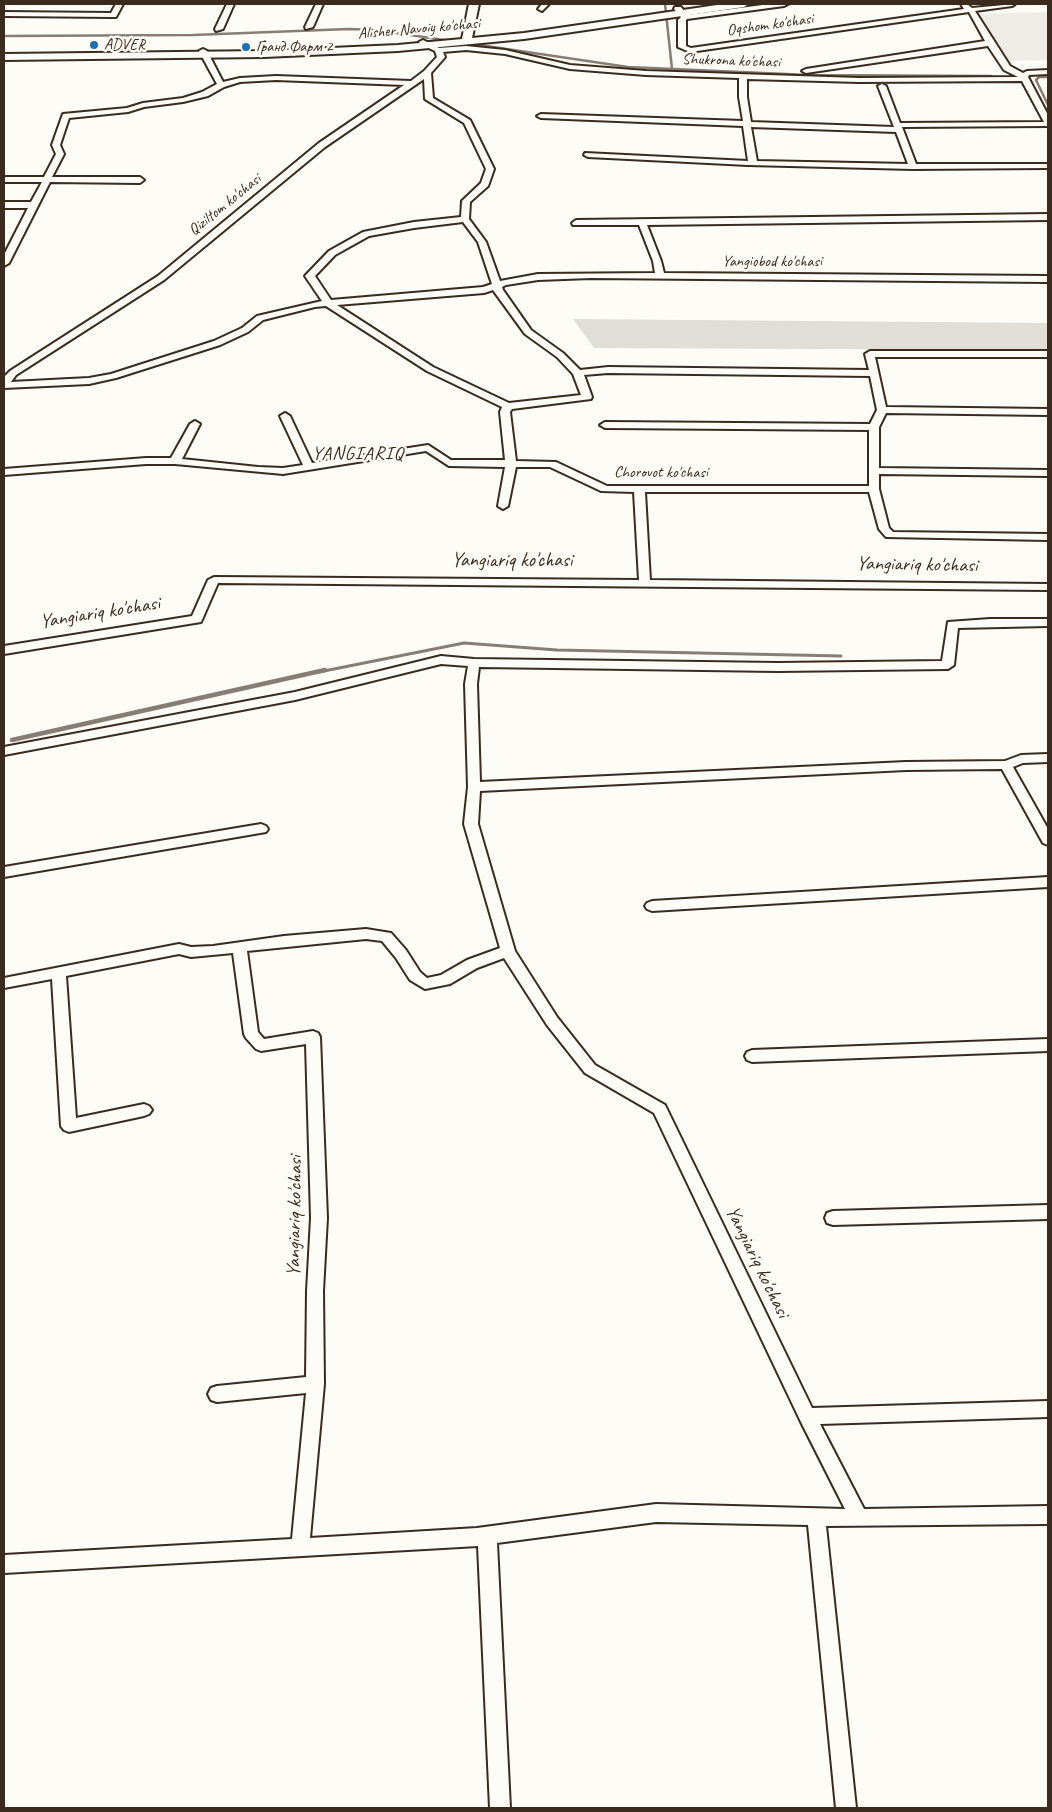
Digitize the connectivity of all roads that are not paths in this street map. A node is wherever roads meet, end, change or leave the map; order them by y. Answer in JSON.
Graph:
{"nodes":[{"id":1,"x":46,"y":4,"type":"edge"},
{"id":2,"x":80,"y":4,"type":"edge"},
{"id":3,"x":119,"y":4,"type":"edge"},
{"id":4,"x":230,"y":4,"type":"edge"},
{"id":5,"x":319,"y":4,"type":"edge"},
{"id":6,"x":474,"y":4,"type":"edge"},
{"id":7,"x":717,"y":4,"type":"edge"},
{"id":8,"x":744,"y":4,"type":"edge"},
{"id":9,"x":784,"y":4,"type":"edge"},
{"id":10,"x":963,"y":4,"type":"edge"},
{"id":11,"x":1012,"y":4,"type":"edge"},
{"id":12,"x":682,"y":10,"type":"edge"},
{"id":13,"x":971,"y":10,"type":"junction"},
{"id":14,"x":43,"y":12,"type":"junction"},
{"id":15,"x":73,"y":13,"type":"junction"},
{"id":16,"x":4,"y":14,"type":"edge"},
{"id":17,"x":309,"y":27,"type":"dead end"},
{"id":18,"x":219,"y":29,"type":"dead end"},
{"id":19,"x":447,"y":43,"type":"junction"},
{"id":20,"x":990,"y":43,"type":"junction"},
{"id":21,"x":204,"y":53,"type":"junction"},
{"id":22,"x":4,"y":56,"type":"edge"},
{"id":23,"x":806,"y":71,"type":"dead end"},
{"id":24,"x":1048,"y":72,"type":"edge"},
{"id":25,"x":427,"y":73,"type":"junction"},
{"id":26,"x":743,"y":76,"type":"junction"},
{"id":27,"x":1025,"y":78,"type":"junction"},
{"id":28,"x":410,"y":83,"type":"junction"},
{"id":29,"x":220,"y":85,"type":"junction"},
{"id":30,"x":882,"y":86,"type":"dead end"},
{"id":31,"x":541,"y":116,"type":"dead end"},
{"id":32,"x":1048,"y":123,"type":"edge"},
{"id":33,"x":749,"y":125,"type":"junction"},
{"id":34,"x":898,"y":128,"type":"junction"},
{"id":35,"x":588,"y":155,"type":"dead end"},
{"id":36,"x":753,"y":163,"type":"junction"},
{"id":37,"x":1048,"y":166,"type":"edge"},
{"id":38,"x":913,"y":167,"type":"junction"},
{"id":39,"x":4,"y":179,"type":"edge"},
{"id":40,"x":46,"y":179,"type":"junction"},
{"id":41,"x":140,"y":180,"type":"dead end"},
{"id":42,"x":4,"y":204,"type":"edge"},
{"id":43,"x":33,"y":205,"type":"junction"},
{"id":44,"x":1048,"y":217,"type":"edge"},
{"id":45,"x":466,"y":218,"type":"junction"},
{"id":46,"x":642,"y":222,"type":"junction"},
{"id":47,"x":576,"y":223,"type":"dead end"},
{"id":48,"x":4,"y":263,"type":"edge"},
{"id":49,"x":660,"y":277,"type":"junction"},
{"id":50,"x":1048,"y":279,"type":"edge"},
{"id":51,"x":497,"y":287,"type":"junction"},
{"id":52,"x":328,"y":303,"type":"junction"},
{"id":53,"x":1048,"y":354,"type":"edge"},
{"id":54,"x":8,"y":372,"type":"edge"},
{"id":55,"x":578,"y":373,"type":"junction"},
{"id":56,"x":874,"y":373,"type":"junction"},
{"id":57,"x":4,"y":384,"type":"edge"},
{"id":58,"x":508,"y":406,"type":"junction"},
{"id":59,"x":882,"y":410,"type":"junction"},
{"id":60,"x":1048,"y":412,"type":"edge"},
{"id":61,"x":285,"y":416,"type":"dead end"},
{"id":62,"x":195,"y":424,"type":"dead end"},
{"id":63,"x":605,"y":425,"type":"dead end"},
{"id":64,"x":874,"y":427,"type":"junction"},
{"id":65,"x":175,"y":461,"type":"junction"},
{"id":66,"x":511,"y":464,"type":"junction"},
{"id":67,"x":309,"y":467,"type":"junction"},
{"id":68,"x":874,"y":471,"type":"junction"},
{"id":69,"x":4,"y":472,"type":"edge"},
{"id":70,"x":1048,"y":473,"type":"edge"},
{"id":71,"x":639,"y":489,"type":"junction"},
{"id":72,"x":874,"y":489,"type":"junction"},
{"id":73,"x":503,"y":506,"type":"dead end"},
{"id":74,"x":1048,"y":537,"type":"edge"},
{"id":75,"x":645,"y":584,"type":"junction"},
{"id":76,"x":1048,"y":588,"type":"edge"},
{"id":77,"x":1048,"y":623,"type":"edge"},
{"id":78,"x":4,"y":650,"type":"edge"},
{"id":79,"x":474,"y":663,"type":"junction"},
{"id":80,"x":4,"y":751,"type":"edge"},
{"id":81,"x":1048,"y":758,"type":"edge"},
{"id":82,"x":1006,"y":765,"type":"junction"},
{"id":83,"x":474,"y":787,"type":"junction"},
{"id":84,"x":261,"y":829,"type":"dead end"},
{"id":85,"x":1048,"y":840,"type":"edge"},
{"id":86,"x":4,"y":872,"type":"edge"},
{"id":87,"x":1048,"y":882,"type":"edge"},
{"id":88,"x":652,"y":906,"type":"dead end"},
{"id":89,"x":239,"y":947,"type":"junction"},
{"id":90,"x":508,"y":952,"type":"junction"},
{"id":91,"x":59,"y":972,"type":"junction"},
{"id":92,"x":4,"y":983,"type":"edge"},
{"id":93,"x":1048,"y":1045,"type":"edge"},
{"id":94,"x":752,"y":1056,"type":"dead end"},
{"id":95,"x":144,"y":1110,"type":"dead end"},
{"id":96,"x":1048,"y":1212,"type":"edge"},
{"id":97,"x":833,"y":1218,"type":"dead end"},
{"id":98,"x":315,"y":1384,"type":"junction"},
{"id":99,"x":217,"y":1394,"type":"dead end"},
{"id":100,"x":1048,"y":1409,"type":"edge"},
{"id":101,"x":807,"y":1416,"type":"junction"},
{"id":102,"x":1048,"y":1515,"type":"edge"},
{"id":103,"x":816,"y":1517,"type":"junction"},
{"id":104,"x":859,"y":1518,"type":"junction"},
{"id":105,"x":486,"y":1536,"type":"junction"},
{"id":106,"x":300,"y":1548,"type":"junction"},
{"id":107,"x":4,"y":1564,"type":"edge"},
{"id":108,"x":500,"y":1808,"type":"edge"},
{"id":109,"x":846,"y":1808,"type":"edge"}],
"edges":[{"from":1,"to":14,"type":"street"},
{"from":2,"to":15,"type":"street"},
{"from":3,"to":15,"type":"street"},
{"from":4,"to":18,"type":"street"},
{"from":5,"to":17,"type":"street"},
{"from":6,"to":19,"type":"main road"},
{"from":7,"to":12,"type":"main road","name":"Alisher Navoiy ko'chasi"},
{"from":8,"to":12,"type":"main road","name":"Alisher Navoiy ko'chasi"},
{"from":9,"to":12,"type":"street"},
{"from":10,"to":13,"type":"street"},
{"from":11,"to":13,"type":"street","name":"Oqshom ko'chasi"},
{"from":12,"to":13,"type":"street","name":"Oqshom ko'chasi"},
{"from":12,"to":19,"type":"main road","name":"Alisher Navoiy ko'chasi"},
{"from":13,"to":20,"type":"street"},
{"from":14,"to":15,"type":"street"},
{"from":14,"to":16,"type":"street"},
{"from":19,"to":21,"type":"main road","name":"Alisher Navoiy ko'chasi"},
{"from":19,"to":25,"type":"street","name":"Qiziltom ko'chasi"},
{"from":19,"to":26,"type":"street","name":"Shukrona ko'chasi"},
{"from":20,"to":23,"type":"street","name":"Shukrona ko'chasi"},
{"from":20,"to":27,"type":"street"},
{"from":21,"to":22,"type":"main road","name":"Alisher Navoiy ko'chasi"},
{"from":21,"to":29,"type":"street"},
{"from":24,"to":27,"type":"street","name":"Shukrona ko'chasi"},
{"from":25,"to":28,"type":"street","name":"Qiziltom ko'chasi"},
{"from":25,"to":45,"type":"street"},
{"from":26,"to":27,"type":"street","name":"Shukrona ko'chasi"},
{"from":26,"to":33,"type":"street"},
{"from":27,"to":32,"type":"street"},
{"from":28,"to":29,"type":"street"},
{"from":28,"to":54,"type":"street","name":"Qiziltom ko'chasi"},
{"from":29,"to":40,"type":"street"},
{"from":30,"to":34,"type":"street"},
{"from":31,"to":33,"type":"street"},
{"from":32,"to":34,"type":"street"},
{"from":33,"to":34,"type":"street"},
{"from":33,"to":36,"type":"street"},
{"from":34,"to":38,"type":"street"},
{"from":35,"to":36,"type":"street"},
{"from":36,"to":38,"type":"street"},
{"from":37,"to":38,"type":"street"},
{"from":39,"to":40,"type":"street"},
{"from":40,"to":41,"type":"street"},
{"from":40,"to":43,"type":"street"},
{"from":42,"to":43,"type":"street"},
{"from":43,"to":48,"type":"street"},
{"from":44,"to":46,"type":"street"},
{"from":45,"to":51,"type":"street"},
{"from":45,"to":52,"type":"street"},
{"from":46,"to":47,"type":"street"},
{"from":46,"to":49,"type":"street"},
{"from":49,"to":50,"type":"street","name":"Yangiobod ko'chasi"},
{"from":49,"to":51,"type":"street","name":"Yangiobod ko'chasi"},
{"from":51,"to":52,"type":"street","name":"Qiziltom ko'chasi"},
{"from":51,"to":55,"type":"street"},
{"from":52,"to":57,"type":"street","name":"Qiziltom ko'chasi"},
{"from":52,"to":58,"type":"street"},
{"from":53,"to":56,"type":"street"},
{"from":54,"to":57,"type":"street","name":"Qiziltom ko'chasi"},
{"from":55,"to":56,"type":"street"},
{"from":55,"to":58,"type":"street"},
{"from":56,"to":59,"type":"street"},
{"from":58,"to":66,"type":"street"},
{"from":59,"to":60,"type":"street"},
{"from":59,"to":64,"type":"street"},
{"from":61,"to":67,"type":"street"},
{"from":62,"to":65,"type":"street"},
{"from":63,"to":64,"type":"street"},
{"from":64,"to":68,"type":"street"},
{"from":65,"to":67,"type":"street"},
{"from":65,"to":69,"type":"street"},
{"from":66,"to":67,"type":"street","name":"Chorovot ko'chasi"},
{"from":66,"to":71,"type":"street","name":"Chorovot ko'chasi"},
{"from":66,"to":73,"type":"street"},
{"from":68,"to":70,"type":"street"},
{"from":68,"to":72,"type":"street"},
{"from":71,"to":72,"type":"street","name":"Chorovot ko'chasi"},
{"from":71,"to":75,"type":"street"},
{"from":72,"to":74,"type":"street"},
{"from":75,"to":76,"type":"street","name":"Yangiariq ko'chasi"},
{"from":75,"to":78,"type":"street","name":"Yangiariq ko'chasi"},
{"from":77,"to":79,"type":"street"},
{"from":79,"to":80,"type":"street"},
{"from":79,"to":83,"type":"street","name":"Yangiariq ko'chasi"},
{"from":81,"to":82,"type":"street"},
{"from":82,"to":83,"type":"street"},
{"from":82,"to":85,"type":"street"},
{"from":83,"to":90,"type":"street","name":"Yangiariq ko'chasi"},
{"from":84,"to":86,"type":"street"},
{"from":87,"to":88,"type":"street"},
{"from":89,"to":90,"type":"street"},
{"from":89,"to":91,"type":"street"},
{"from":89,"to":98,"type":"street","name":"Yangiariq ko'chasi"},
{"from":90,"to":101,"type":"street","name":"Yangiariq ko'chasi"},
{"from":91,"to":92,"type":"street"},
{"from":91,"to":95,"type":"street"},
{"from":93,"to":94,"type":"street"},
{"from":96,"to":97,"type":"street"},
{"from":98,"to":99,"type":"street"},
{"from":98,"to":106,"type":"street","name":"Yangiariq ko'chasi"},
{"from":100,"to":101,"type":"street"},
{"from":101,"to":104,"type":"street","name":"Yangiariq ko'chasi"},
{"from":102,"to":104,"type":"street"},
{"from":103,"to":104,"type":"street"},
{"from":103,"to":105,"type":"street"},
{"from":103,"to":109,"type":"street"},
{"from":105,"to":106,"type":"street"},
{"from":105,"to":108,"type":"street"},
{"from":106,"to":107,"type":"street"}]}
